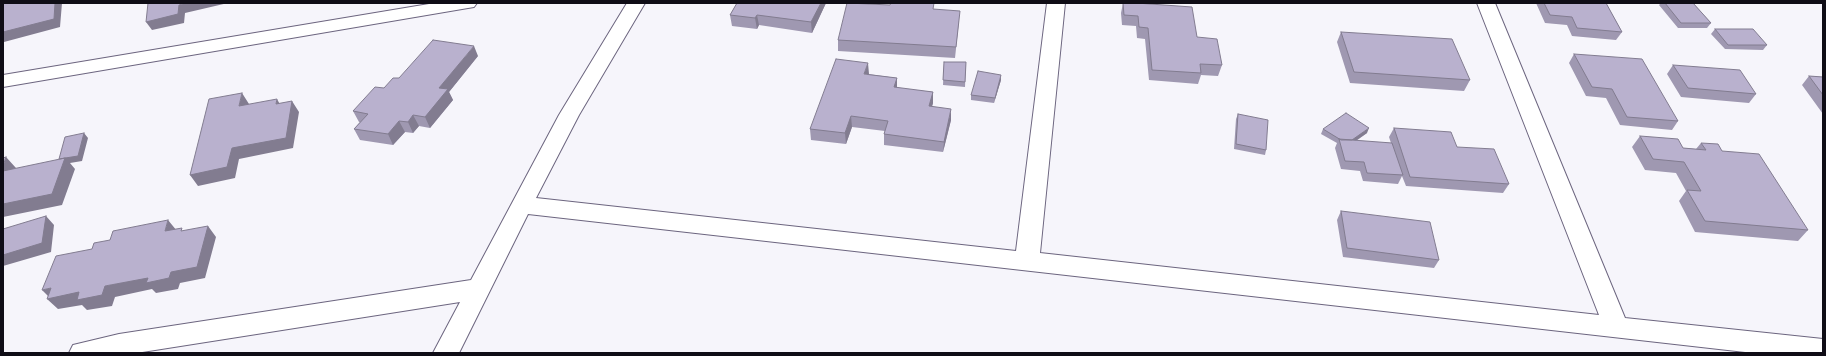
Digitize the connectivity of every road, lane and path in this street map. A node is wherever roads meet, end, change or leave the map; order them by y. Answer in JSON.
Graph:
{"nodes":[{"id":1,"x":468,"y":3,"type":"edge"},
{"id":2,"x":636,"y":3,"type":"edge"},
{"id":3,"x":1056,"y":3,"type":"edge"},
{"id":4,"x":1486,"y":3,"type":"edge"},
{"id":5,"x":3,"y":81,"type":"edge"},
{"id":6,"x":521,"y":205,"type":"junction"},
{"id":7,"x":1027,"y":262,"type":"junction"},
{"id":8,"x":478,"y":289,"type":"junction"},
{"id":9,"x":1616,"y":328,"type":"junction"},
{"id":10,"x":1823,"y":350,"type":"edge"},
{"id":11,"x":82,"y":353,"type":"edge"},
{"id":12,"x":446,"y":353,"type":"edge"}],
"edges":[{"from":1,"to":5,"type":"street"},
{"from":2,"to":6,"type":"street"},
{"from":3,"to":7,"type":"street"},
{"from":4,"to":9,"type":"street"},
{"from":6,"to":7,"type":"street"},
{"from":6,"to":8,"type":"street"},
{"from":7,"to":9,"type":"street"},
{"from":8,"to":11,"type":"street"},
{"from":8,"to":12,"type":"street"},
{"from":9,"to":10,"type":"street"}]}
